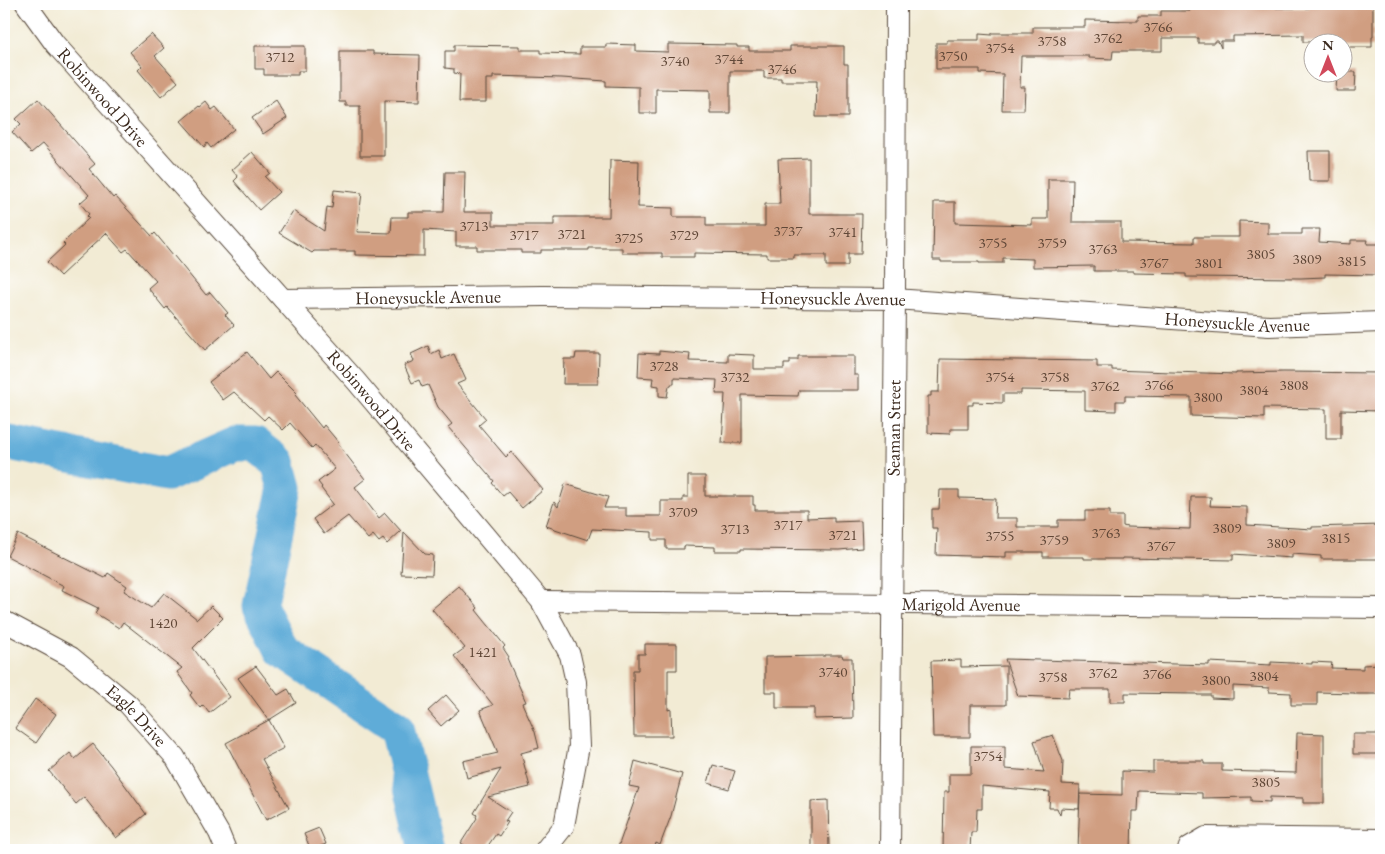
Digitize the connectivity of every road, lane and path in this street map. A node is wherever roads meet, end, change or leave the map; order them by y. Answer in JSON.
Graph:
{"nodes":[{"id":1,"x":26,"y":4,"type":"edge"},
{"id":2,"x":896,"y":4,"type":"edge"},
{"id":3,"x":283,"y":299,"type":"junction"},
{"id":4,"x":895,"y":299,"type":"junction"},
{"id":5,"x":1381,"y":322,"type":"edge"},
{"id":6,"x":541,"y":601,"type":"junction"},
{"id":7,"x":893,"y":604,"type":"junction"},
{"id":8,"x":1381,"y":608,"type":"edge"},
{"id":9,"x":4,"y":621,"type":"edge"},
{"id":10,"x":1381,"y":839,"type":"edge"},
{"id":11,"x":1188,"y":848,"type":"edge"},
{"id":12,"x":226,"y":850,"type":"edge"},
{"id":13,"x":545,"y":850,"type":"edge"},
{"id":14,"x":890,"y":850,"type":"edge"}],
"edges":[{"from":1,"to":3,"type":"street","name":"Robinwood Drive"},
{"from":2,"to":4,"type":"street","name":"Seaman Street"},
{"from":3,"to":4,"type":"street","name":"Honeysuckle Avenue"},
{"from":3,"to":6,"type":"street","name":"Robinwood Drive"},
{"from":4,"to":5,"type":"street","name":"Honeysuckle Avenue"},
{"from":4,"to":7,"type":"street","name":"Seaman Street"},
{"from":6,"to":7,"type":"street","name":"Marigold Avenue"},
{"from":6,"to":13,"type":"street","name":"Robinwood Drive"},
{"from":7,"to":8,"type":"street","name":"Marigold Avenue"},
{"from":7,"to":14,"type":"street","name":"Seaman Street"},
{"from":9,"to":12,"type":"street","name":"Eagle Drive"},
{"from":10,"to":11,"type":"street"}]}
